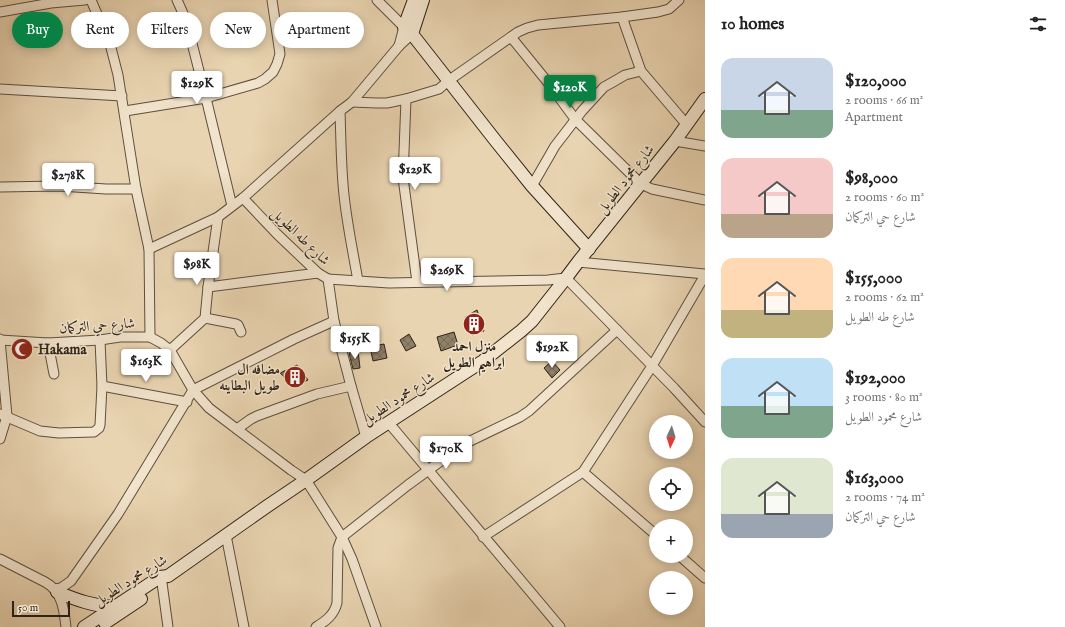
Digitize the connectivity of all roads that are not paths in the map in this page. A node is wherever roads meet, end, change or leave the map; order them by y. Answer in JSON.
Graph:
{"nodes":[{"id":1,"x":85,"y":0,"type":"edge"},
{"id":2,"x":91,"y":0,"type":"edge"},
{"id":3,"x":178,"y":0,"type":"edge"},
{"id":4,"x":272,"y":0,"type":"edge"},
{"id":5,"x":377,"y":0,"type":"edge"},
{"id":6,"x":414,"y":0,"type":"edge"},
{"id":7,"x":423,"y":0,"type":"edge"},
{"id":8,"x":679,"y":0,"type":"edge"},
{"id":9,"x":0,"y":12,"type":"edge"},
{"id":10,"x":622,"y":18,"type":"junction"},
{"id":11,"x":408,"y":30,"type":"junction"},
{"id":12,"x":512,"y":37,"type":"junction"},
{"id":13,"x":641,"y":71,"type":"junction"},
{"id":14,"x":448,"y":81,"type":"junction"},
{"id":15,"x":0,"y":89,"type":"edge"},
{"id":16,"x":122,"y":96,"type":"junction"},
{"id":17,"x":206,"y":98,"type":"junction"},
{"id":18,"x":406,"y":99,"type":"junction"},
{"id":19,"x":705,"y":99,"type":"edge"},
{"id":20,"x":352,"y":102,"type":"junction"},
{"id":21,"x":125,"y":111,"type":"junction"},
{"id":22,"x":340,"y":111,"type":"junction"},
{"id":23,"x":575,"y":119,"type":"junction"},
{"id":24,"x":687,"y":125,"type":"junction"},
{"id":25,"x":675,"y":141,"type":"junction"},
{"id":26,"x":705,"y":146,"type":"edge"},
{"id":27,"x":640,"y":184,"type":"junction"},
{"id":28,"x":532,"y":186,"type":"junction"},
{"id":29,"x":0,"y":187,"type":"edge"},
{"id":30,"x":136,"y":189,"type":"junction"},
{"id":31,"x":243,"y":198,"type":"junction"},
{"id":32,"x":705,"y":200,"type":"edge"},
{"id":33,"x":232,"y":206,"type":"junction"},
{"id":34,"x":218,"y":216,"type":"junction"},
{"id":35,"x":149,"y":249,"type":"junction"},
{"id":36,"x":589,"y":249,"type":"junction"},
{"id":37,"x":578,"y":262,"type":"junction"},
{"id":38,"x":318,"y":273,"type":"junction"},
{"id":39,"x":705,"y":275,"type":"edge"},
{"id":40,"x":566,"y":278,"type":"junction"},
{"id":41,"x":328,"y":279,"type":"junction"},
{"id":42,"x":358,"y":280,"type":"junction"},
{"id":43,"x":417,"y":282,"type":"junction"},
{"id":44,"x":208,"y":287,"type":"junction"},
{"id":45,"x":205,"y":318,"type":"junction"},
{"id":46,"x":334,"y":321,"type":"junction"},
{"id":47,"x":617,"y":330,"type":"junction"},
{"id":48,"x":242,"y":332,"type":"dead end"},
{"id":49,"x":150,"y":337,"type":"junction"},
{"id":50,"x":0,"y":339,"type":"edge"},
{"id":51,"x":100,"y":340,"type":"junction"},
{"id":52,"x":48,"y":343,"type":"junction"},
{"id":53,"x":170,"y":350,"type":"junction"},
{"id":54,"x":652,"y":366,"type":"junction"},
{"id":55,"x":54,"y":374,"type":"dead end"},
{"id":56,"x":102,"y":386,"type":"junction"},
{"id":57,"x":351,"y":386,"type":"junction"},
{"id":58,"x":193,"y":390,"type":"junction"},
{"id":59,"x":187,"y":402,"type":"junction"},
{"id":60,"x":3,"y":415,"type":"edge"},
{"id":61,"x":388,"y":422,"type":"junction"},
{"id":62,"x":705,"y":422,"type":"edge"},
{"id":63,"x":237,"y":429,"type":"junction"},
{"id":64,"x":366,"y":437,"type":"junction"},
{"id":65,"x":0,"y":439,"type":"edge"},
{"id":66,"x":428,"y":470,"type":"junction"},
{"id":67,"x":583,"y":472,"type":"junction"},
{"id":68,"x":306,"y":480,"type":"junction"},
{"id":69,"x":649,"y":529,"type":"edge"},
{"id":70,"x":226,"y":535,"type":"junction"},
{"id":71,"x":342,"y":537,"type":"junction"},
{"id":72,"x":484,"y":537,"type":"junction"},
{"id":73,"x":0,"y":559,"type":"edge"},
{"id":74,"x":688,"y":563,"type":"edge"},
{"id":75,"x":705,"y":578,"type":"edge"},
{"id":76,"x":163,"y":579,"type":"junction"},
{"id":77,"x":56,"y":591,"type":"junction"},
{"id":78,"x":114,"y":607,"type":"junction"},
{"id":79,"x":66,"y":627,"type":"edge"},
{"id":80,"x":84,"y":627,"type":"edge"},
{"id":81,"x":98,"y":627,"type":"edge"},
{"id":82,"x":168,"y":627,"type":"edge"},
{"id":83,"x":244,"y":627,"type":"edge"},
{"id":84,"x":316,"y":627,"type":"edge"},
{"id":85,"x":376,"y":627,"type":"edge"},
{"id":86,"x":560,"y":627,"type":"edge"}],
"edges":[{"from":1,"to":9,"type":"street"},
{"from":2,"to":16,"type":"street"},
{"from":3,"to":17,"type":"street"},
{"from":4,"to":17,"type":"street"},
{"from":5,"to":11,"type":"street"},
{"from":6,"to":11,"type":"street"},
{"from":7,"to":11,"type":"street"},
{"from":8,"to":10,"type":"street"},
{"from":10,"to":12,"type":"street"},
{"from":10,"to":13,"type":"street"},
{"from":11,"to":14,"type":"street"},
{"from":11,"to":20,"type":"street"},
{"from":12,"to":14,"type":"street"},
{"from":12,"to":23,"type":"street"},
{"from":13,"to":23,"type":"street"},
{"from":13,"to":24,"type":"street"},
{"from":14,"to":18,"type":"street"},
{"from":14,"to":28,"type":"street"},
{"from":15,"to":16,"type":"street"},
{"from":16,"to":21,"type":"street"},
{"from":17,"to":21,"type":"street"},
{"from":17,"to":33,"type":"street"},
{"from":18,"to":20,"type":"street"},
{"from":18,"to":43,"type":"street"},
{"from":19,"to":24,"type":"street","name":"شارع محمود الطويل"},
{"from":20,"to":22,"type":"street"},
{"from":21,"to":30,"type":"street"},
{"from":22,"to":31,"type":"street"},
{"from":22,"to":42,"type":"street"},
{"from":23,"to":27,"type":"street"},
{"from":23,"to":28,"type":"street"},
{"from":24,"to":25,"type":"street","name":"شارع محمود الطويل"},
{"from":25,"to":26,"type":"street"},
{"from":25,"to":27,"type":"street","name":"شارع محمود الطويل"},
{"from":27,"to":32,"type":"street"},
{"from":27,"to":36,"type":"street","name":"شارع محمود الطويل"},
{"from":28,"to":36,"type":"street"},
{"from":29,"to":30,"type":"street"},
{"from":30,"to":35,"type":"street"},
{"from":31,"to":33,"type":"street"},
{"from":31,"to":38,"type":"street","name":"شارع طه الطويل"},
{"from":33,"to":34,"type":"street"},
{"from":34,"to":35,"type":"street"},
{"from":34,"to":44,"type":"street"},
{"from":35,"to":49,"type":"street"},
{"from":36,"to":37,"type":"street","name":"شارع محمود الطويل"},
{"from":37,"to":39,"type":"street"},
{"from":37,"to":40,"type":"street","name":"شارع محمود الطويل"},
{"from":38,"to":41,"type":"street","name":"شارع طه الطويل"},
{"from":38,"to":44,"type":"street"},
{"from":39,"to":54,"type":"street"},
{"from":40,"to":43,"type":"street"},
{"from":40,"to":47,"type":"street"},
{"from":40,"to":61,"type":"street","name":"شارع محمود الطويل"},
{"from":41,"to":42,"type":"street"},
{"from":41,"to":46,"type":"street","name":"شارع طه الطويل"},
{"from":42,"to":43,"type":"street"},
{"from":44,"to":45,"type":"street"},
{"from":45,"to":48,"type":"street"},
{"from":45,"to":53,"type":"street"},
{"from":46,"to":57,"type":"street","name":"شارع طه الطويل"},
{"from":46,"to":58,"type":"street"},
{"from":47,"to":54,"type":"street"},
{"from":47,"to":66,"type":"street"},
{"from":49,"to":51,"type":"street","name":"شارع حي التركمان"},
{"from":49,"to":53,"type":"street","name":"شارع حي التركمان"},
{"from":50,"to":52,"type":"street","name":"شارع حي التركمان"},
{"from":50,"to":60,"type":"street"},
{"from":51,"to":52,"type":"street","name":"شارع حي التركمان"},
{"from":51,"to":56,"type":"street"},
{"from":52,"to":55,"type":"street"},
{"from":53,"to":58,"type":"street","name":"شارع حي التركمان"},
{"from":54,"to":62,"type":"street"},
{"from":54,"to":67,"type":"street"},
{"from":56,"to":59,"type":"street"},
{"from":56,"to":60,"type":"street"},
{"from":57,"to":63,"type":"street"},
{"from":57,"to":64,"type":"street","name":"شارع طه الطويل"},
{"from":58,"to":59,"type":"street"},
{"from":58,"to":63,"type":"street","name":"شارع حي التركمان"},
{"from":59,"to":77,"type":"street"},
{"from":60,"to":65,"type":"street"},
{"from":61,"to":64,"type":"street","name":"شارع محمود الطويل"},
{"from":61,"to":66,"type":"street"},
{"from":63,"to":68,"type":"street","name":"شارع حي التركمان"},
{"from":64,"to":68,"type":"street","name":"شارع محمود الطويل"},
{"from":66,"to":71,"type":"street"},
{"from":66,"to":72,"type":"street"},
{"from":67,"to":69,"type":"street"},
{"from":67,"to":72,"type":"street"},
{"from":68,"to":70,"type":"street","name":"شارع محمود الطويل"},
{"from":68,"to":71,"type":"street"},
{"from":70,"to":76,"type":"street","name":"شارع محمود الطويل"},
{"from":70,"to":83,"type":"street"},
{"from":71,"to":84,"type":"street"},
{"from":71,"to":85,"type":"street"},
{"from":72,"to":86,"type":"street"},
{"from":73,"to":77,"type":"street"},
{"from":74,"to":75,"type":"street"},
{"from":76,"to":78,"type":"street","name":"شارع محمود الطويل"},
{"from":76,"to":81,"type":"street"},
{"from":76,"to":82,"type":"street"},
{"from":77,"to":78,"type":"street"},
{"from":77,"to":79,"type":"street"},
{"from":78,"to":80,"type":"street","name":"شارع محمود الطويل"}]}
